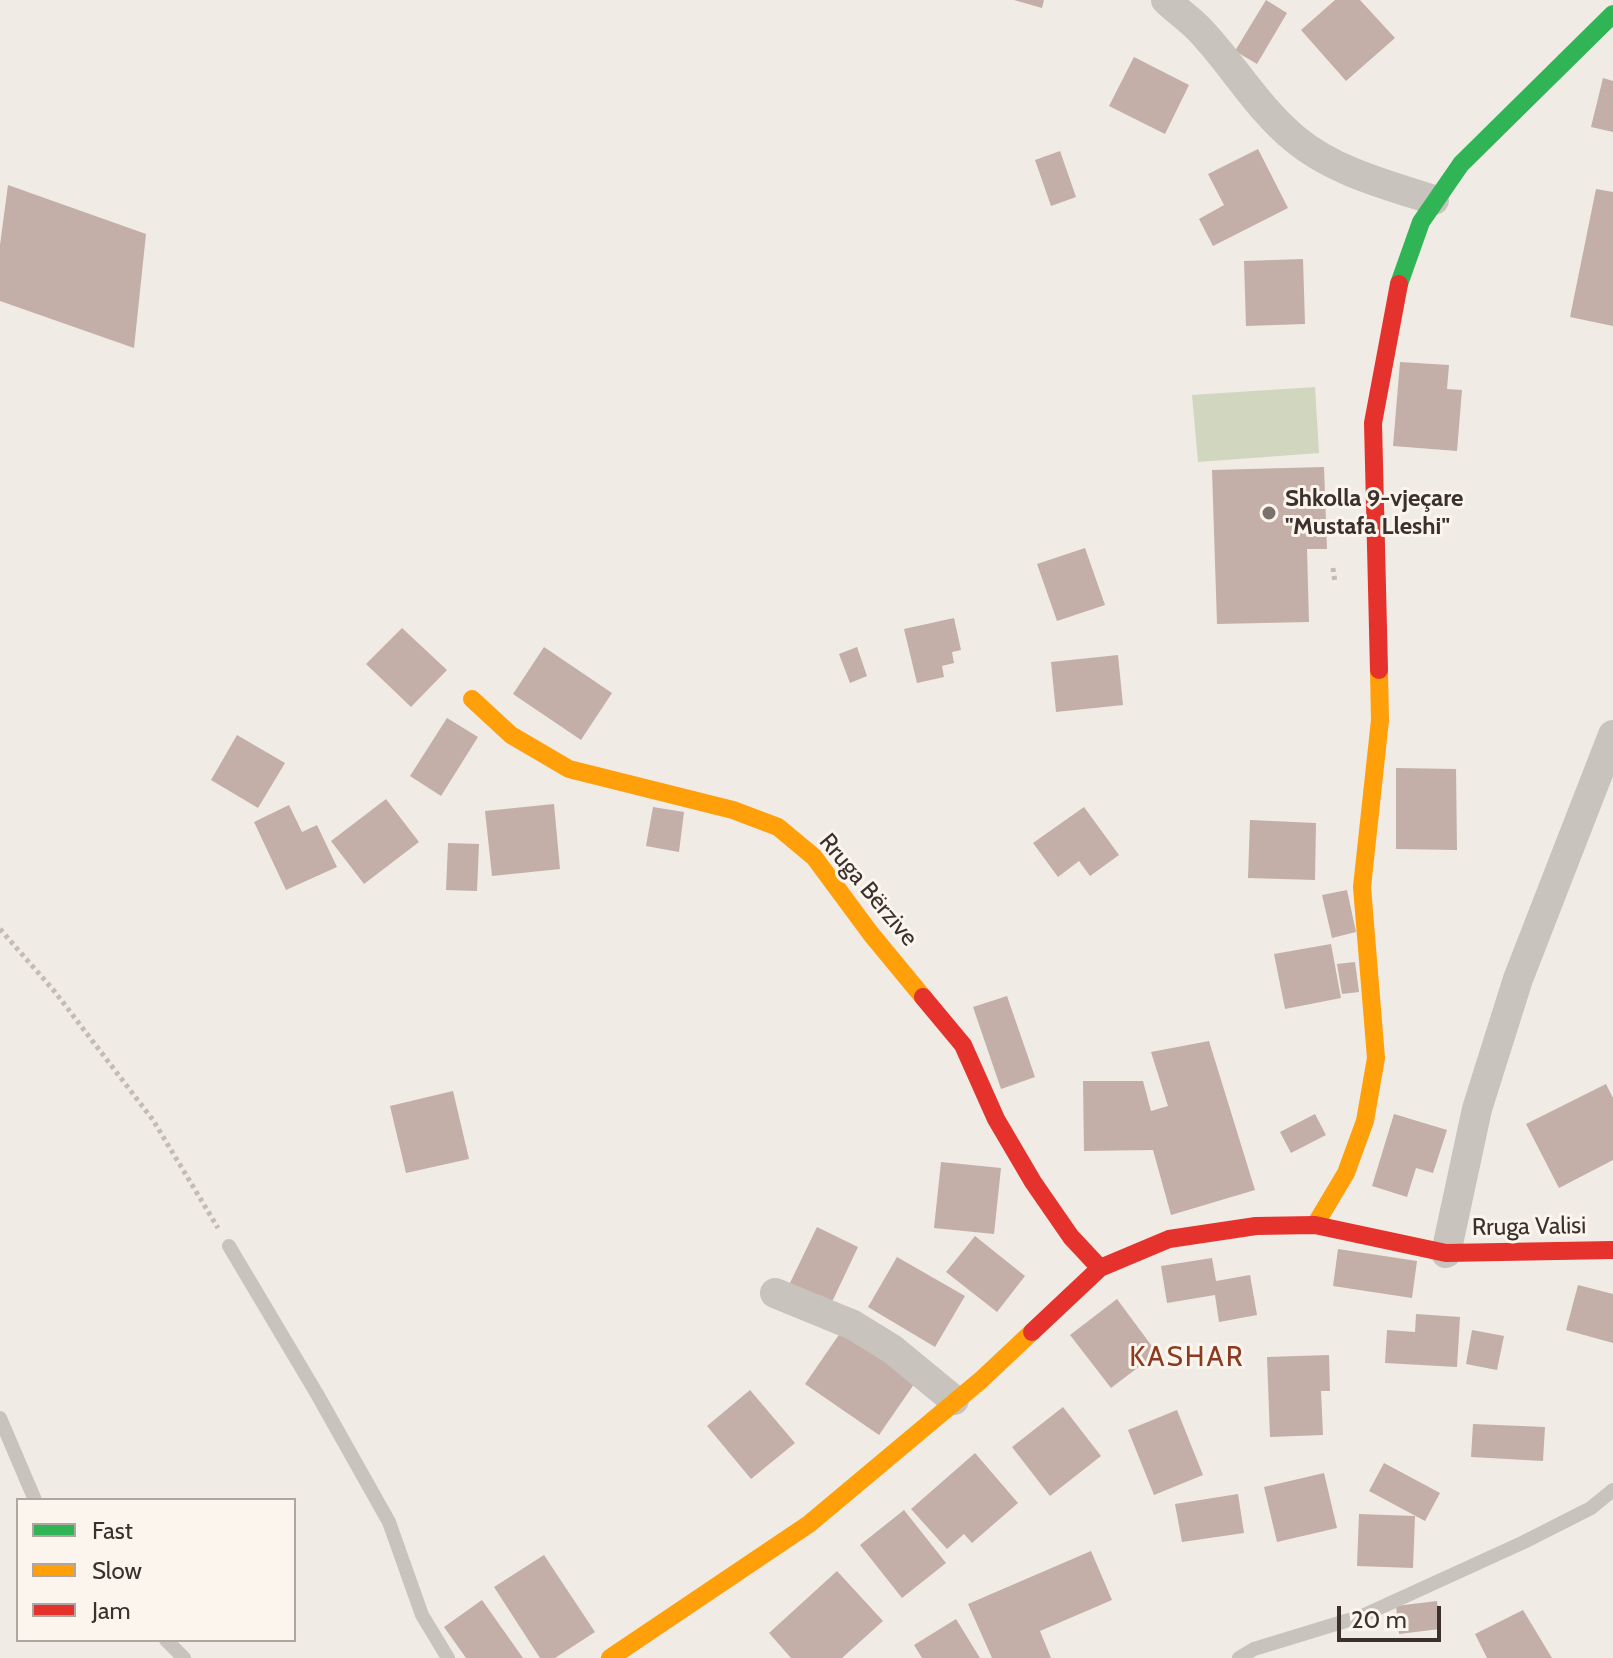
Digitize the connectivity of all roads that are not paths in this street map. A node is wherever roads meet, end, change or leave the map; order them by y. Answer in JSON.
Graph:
{"nodes":[{"id":1,"x":1166,"y":0,"type":"edge"},
{"id":2,"x":1613,"y":14,"type":"edge"},
{"id":3,"x":1434,"y":200,"type":"junction"},
{"id":4,"x":472,"y":699,"type":"dead end"},
{"id":5,"x":1613,"y":735,"type":"edge"},
{"id":6,"x":1315,"y":1225,"type":"junction"},
{"id":7,"x":229,"y":1246,"type":"road end"},
{"id":8,"x":1613,"y":1250,"type":"edge"},
{"id":9,"x":1446,"y":1253,"type":"junction"},
{"id":10,"x":1100,"y":1268,"type":"junction"},
{"id":11,"x":775,"y":1293,"type":"dead end"},
{"id":12,"x":954,"y":1400,"type":"junction"},
{"id":13,"x":0,"y":1418,"type":"edge"},
{"id":14,"x":1613,"y":1490,"type":"edge"},
{"id":15,"x":34,"y":1498,"type":"edge"},
{"id":16,"x":168,"y":1642,"type":"edge"},
{"id":17,"x":184,"y":1658,"type":"edge"},
{"id":18,"x":448,"y":1658,"type":"edge"},
{"id":19,"x":610,"y":1658,"type":"edge"},
{"id":20,"x":1239,"y":1658,"type":"edge"}],
"edges":[{"from":1,"to":3,"type":"street"},
{"from":2,"to":3,"type":"street"},
{"from":3,"to":6,"type":"street"},
{"from":4,"to":10,"type":"street","name":"Rruga Bërzive"},
{"from":5,"to":9,"type":"street"},
{"from":6,"to":9,"type":"street","name":"Rruga Valisi"},
{"from":6,"to":10,"type":"street","name":"Rruga Valisi"},
{"from":7,"to":18,"type":"lane"},
{"from":8,"to":9,"type":"street","name":"Rruga Valisi"},
{"from":10,"to":12,"type":"street"},
{"from":11,"to":12,"type":"street"},
{"from":12,"to":19,"type":"street"},
{"from":13,"to":15,"type":"lane"},
{"from":14,"to":20,"type":"lane"},
{"from":16,"to":17,"type":"lane"}]}
